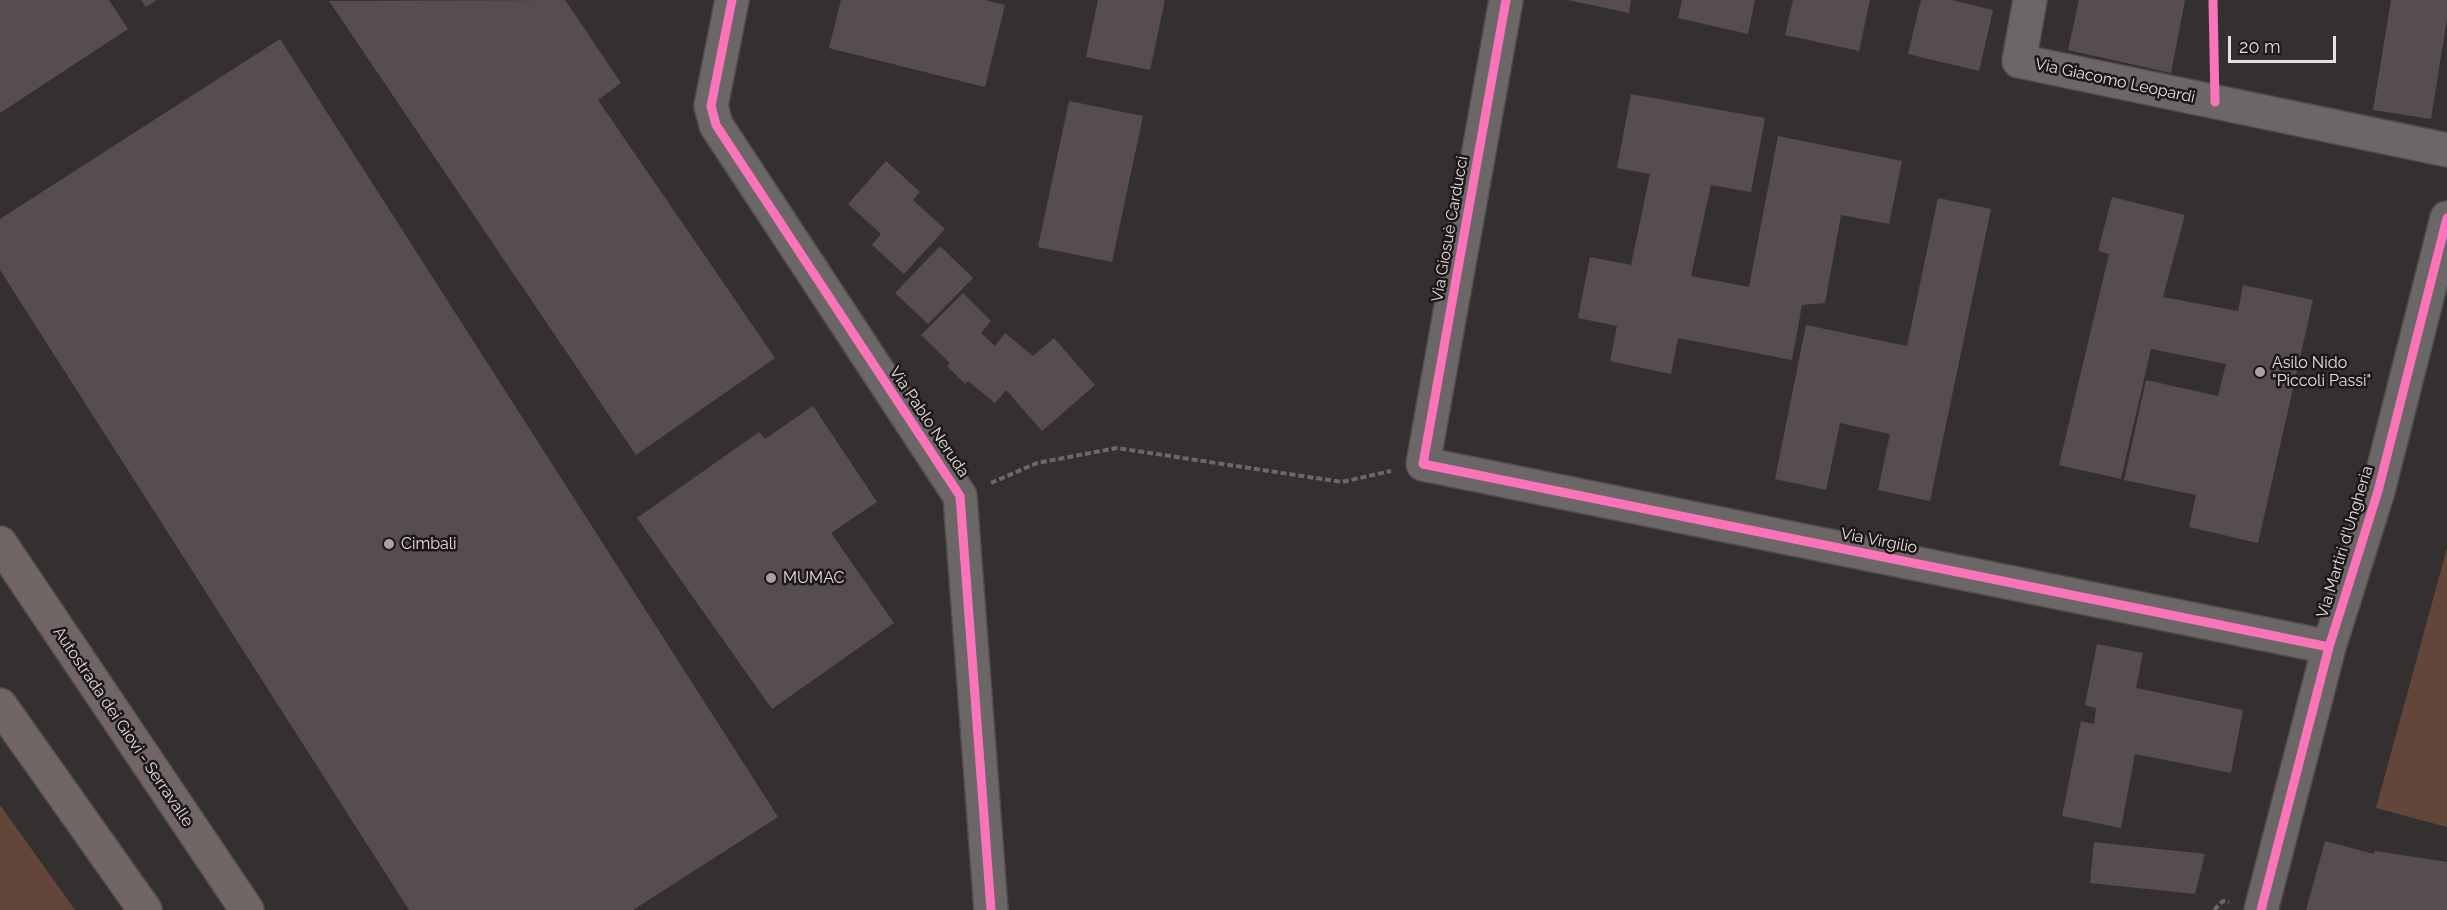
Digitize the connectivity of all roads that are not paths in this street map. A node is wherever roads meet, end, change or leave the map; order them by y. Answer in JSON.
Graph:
{"nodes":[{"id":1,"x":732,"y":0,"type":"edge"},
{"id":2,"x":1506,"y":0,"type":"edge"},
{"id":3,"x":2030,"y":0,"type":"edge"},
{"id":4,"x":2447,"y":150,"type":"edge"},
{"id":5,"x":2447,"y":218,"type":"edge"},
{"id":6,"x":1423,"y":464,"type":"joint"},
{"id":7,"x":0,"y":543,"type":"edge"},
{"id":8,"x":2329,"y":647,"type":"junction"},
{"id":9,"x":0,"y":705,"type":"edge"},
{"id":10,"x":145,"y":910,"type":"edge"},
{"id":11,"x":247,"y":910,"type":"edge"},
{"id":12,"x":991,"y":910,"type":"edge"},
{"id":13,"x":2261,"y":910,"type":"edge"}],
"edges":[{"from":1,"to":12,"type":"street","name":"Via Pablo Neruda"},
{"from":2,"to":6,"type":"street","name":"Via Giosuè Carducci"},
{"from":3,"to":4,"type":"street","name":"Via Giacomo Leopardi"},
{"from":5,"to":8,"type":"street","name":"Via Martiri d'Ungheria"},
{"from":6,"to":8,"type":"street","name":"Via Virgilio"},
{"from":7,"to":11,"type":"highway","name":"Autostrada dei Giovi - Serravalle"},
{"from":8,"to":13,"type":"street","name":"Via Martiri d'Ungheria"},
{"from":9,"to":10,"type":"highway"}]}
